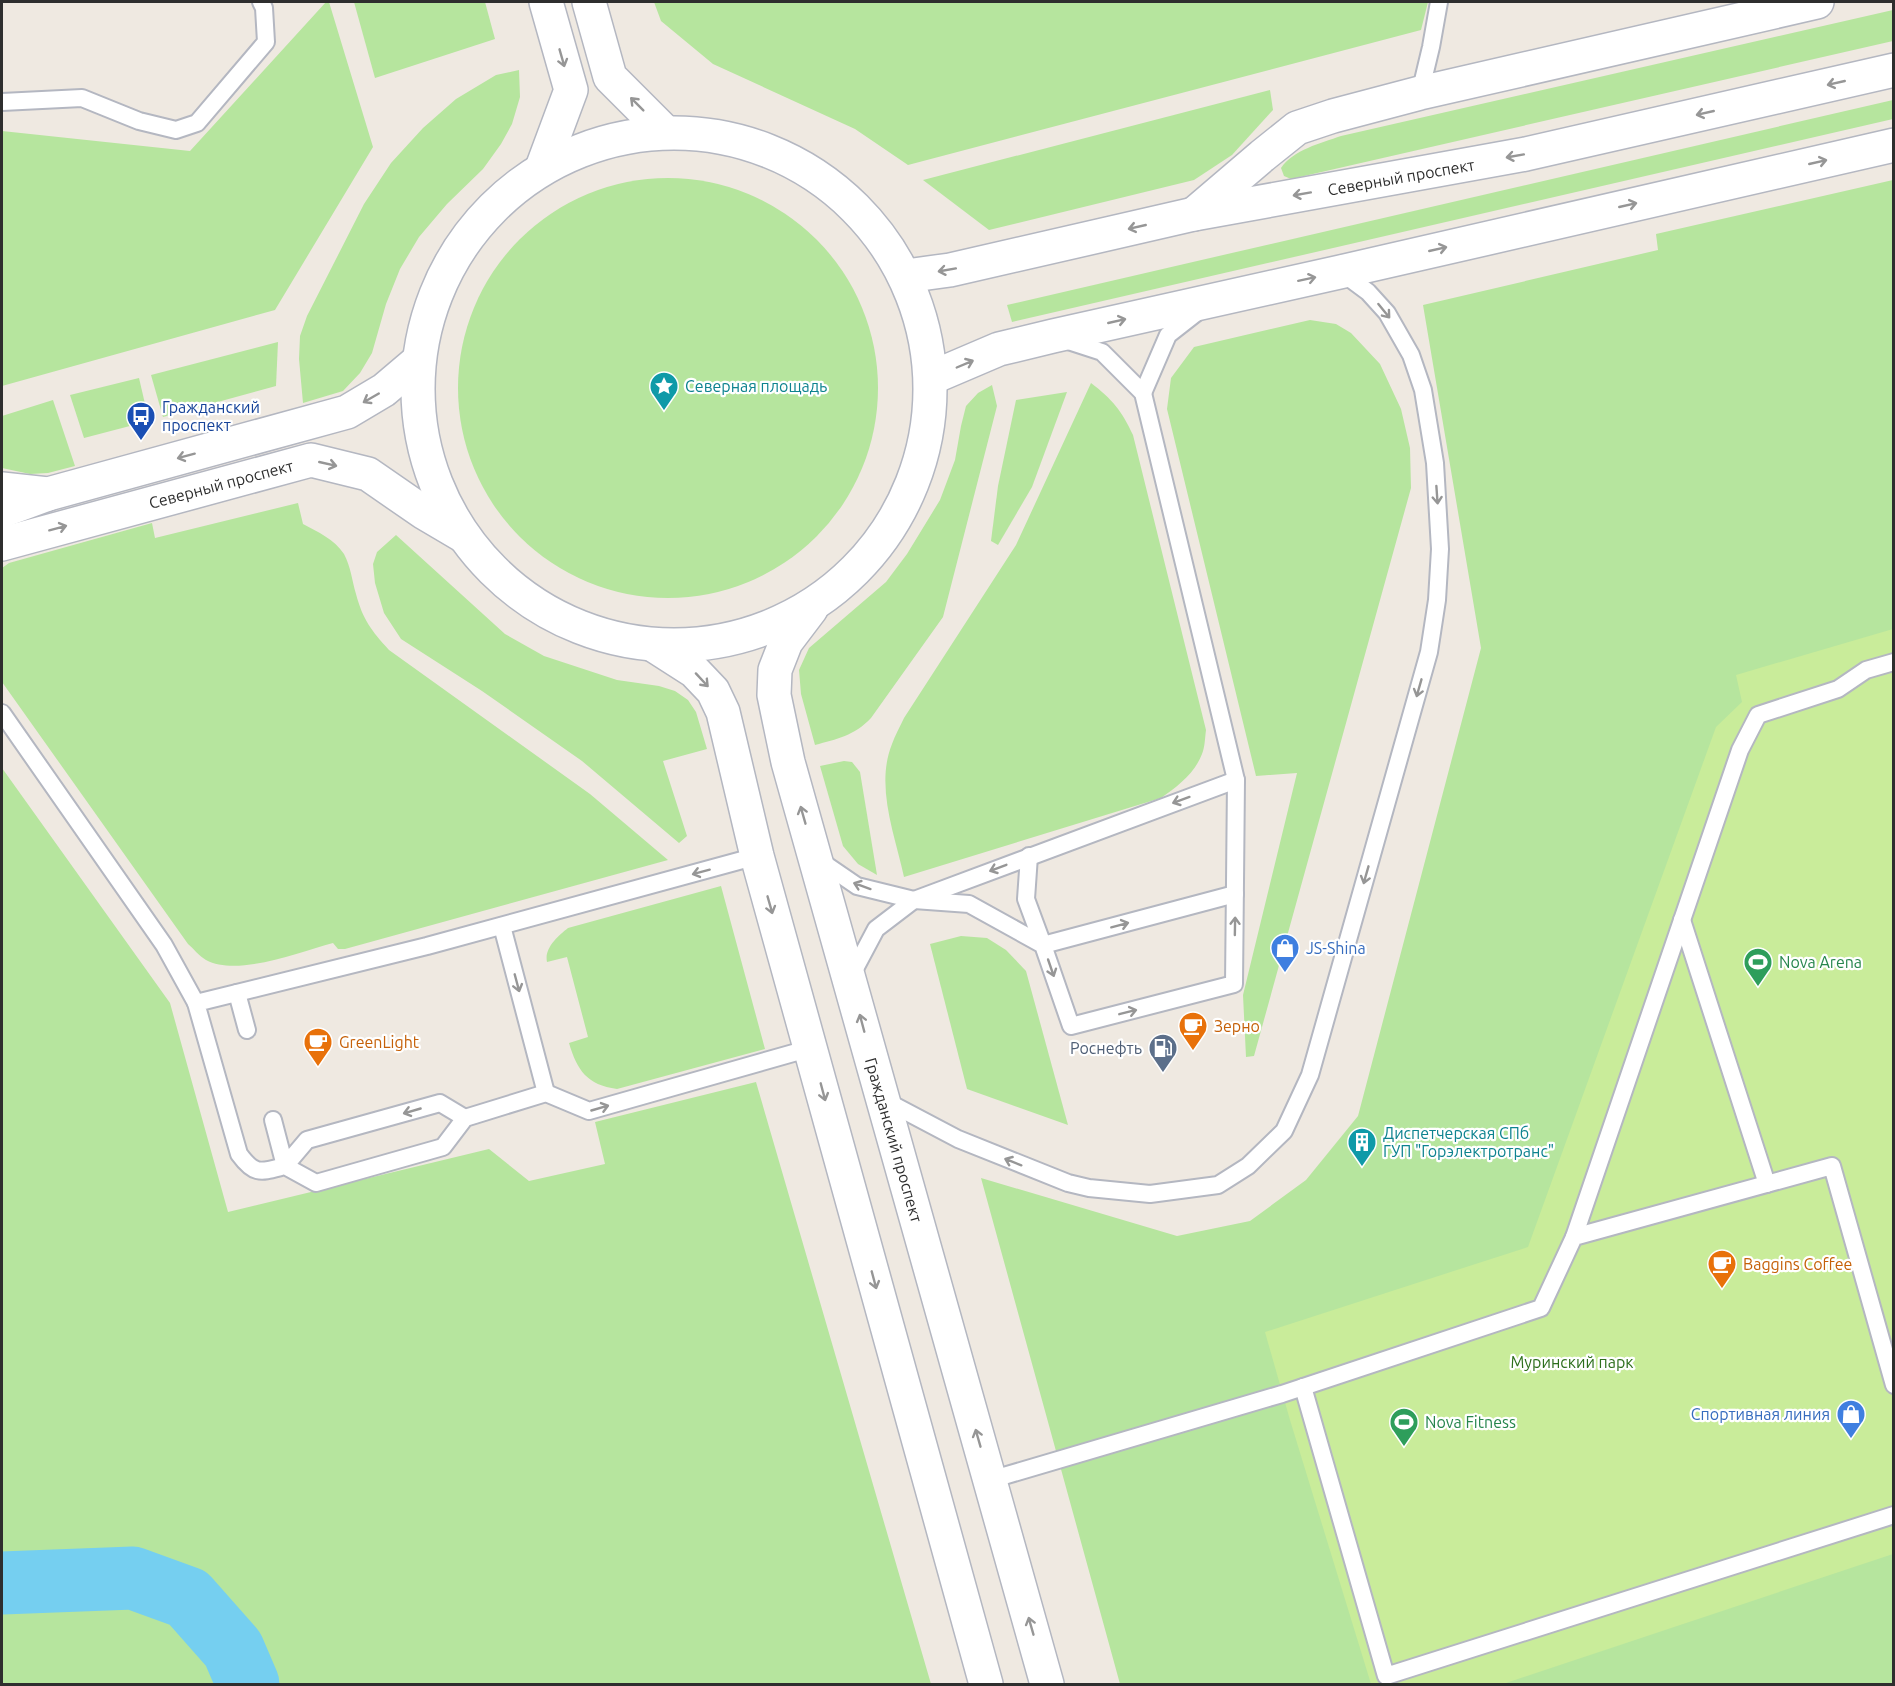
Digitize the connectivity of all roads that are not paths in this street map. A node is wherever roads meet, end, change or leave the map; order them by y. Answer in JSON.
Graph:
{"nodes":[{"id":1,"x":261,"y":2,"type":"edge"},
{"id":2,"x":546,"y":2,"type":"edge"},
{"id":3,"x":589,"y":2,"type":"edge"},
{"id":4,"x":1439,"y":2,"type":"edge"},
{"id":5,"x":1817,"y":2,"type":"edge"},
{"id":6,"x":1893,"y":70,"type":"edge"},
{"id":7,"x":1420,"y":93,"type":"junction"},
{"id":8,"x":2,"y":102,"type":"edge"},
{"id":9,"x":664,"y":132,"type":"junction"},
{"id":10,"x":1893,"y":145,"type":"edge"},
{"id":11,"x":542,"y":168,"type":"junction"},
{"id":12,"x":1194,"y":214,"type":"junction"},
{"id":13,"x":1340,"y":272,"type":"junction"},
{"id":14,"x":906,"y":276,"type":"junction"},
{"id":15,"x":1214,"y":300,"type":"junction"},
{"id":16,"x":1053,"y":336,"type":"junction"},
{"id":17,"x":417,"y":362,"type":"junction"},
{"id":18,"x":931,"y":378,"type":"junction"},
{"id":19,"x":1143,"y":393,"type":"junction"},
{"id":20,"x":2,"y":489,"type":"edge"},
{"id":21,"x":48,"y":494,"type":"junction"},
{"id":22,"x":2,"y":511,"type":"edge"},
{"id":23,"x":462,"y":535,"type":"junction"},
{"id":24,"x":2,"y":544,"type":"edge"},
{"id":25,"x":814,"y":605,"type":"junction"},
{"id":26,"x":655,"y":646,"type":"junction"},
{"id":27,"x":1893,"y":662,"type":"edge"},
{"id":28,"x":2,"y":713,"type":"edge"},
{"id":29,"x":1236,"y":780,"type":"junction"},
{"id":30,"x":757,"y":856,"type":"junction"},
{"id":31,"x":1029,"y":856,"type":"junction"},
{"id":32,"x":815,"y":858,"type":"junction"},
{"id":33,"x":1236,"y":894,"type":"junction"},
{"id":34,"x":915,"y":900,"type":"junction"},
{"id":35,"x":1682,"y":920,"type":"junction"},
{"id":36,"x":502,"y":926,"type":"junction"},
{"id":37,"x":1043,"y":945,"type":"junction"},
{"id":38,"x":850,"y":978,"type":"junction"},
{"id":39,"x":237,"y":993,"type":"junction"},
{"id":40,"x":196,"y":1003,"type":"junction"},
{"id":41,"x":247,"y":1030,"type":"dead end"},
{"id":42,"x":811,"y":1048,"type":"junction"},
{"id":43,"x":546,"y":1093,"type":"junction"},
{"id":44,"x":883,"y":1100,"type":"junction"},
{"id":45,"x":465,"y":1118,"type":"junction"},
{"id":46,"x":273,"y":1120,"type":"dead end"},
{"id":47,"x":285,"y":1166,"type":"junction"},
{"id":48,"x":1767,"y":1184,"type":"junction"},
{"id":49,"x":1574,"y":1238,"type":"junction"},
{"id":50,"x":1893,"y":1385,"type":"edge"},
{"id":51,"x":1303,"y":1387,"type":"junction"},
{"id":52,"x":990,"y":1480,"type":"junction"},
{"id":53,"x":1893,"y":1515,"type":"edge"},
{"id":54,"x":1047,"y":1683,"type":"edge"},
{"id":55,"x":986,"y":1684,"type":"edge"}],
"edges":[{"from":1,"to":8,"type":"lane"},
{"from":2,"to":11,"type":"main road","one_way":true},
{"from":9,"to":3,"type":"main road","one_way":true},
{"from":4,"to":7,"type":"lane"},
{"from":5,"to":7,"type":"main road"},
{"from":6,"to":12,"type":"main road","name":"Северный проспект","one_way":true},
{"from":7,"to":12,"type":"main road"},
{"from":9,"to":11,"type":"main road"},
{"from":9,"to":14,"type":"main road"},
{"from":13,"to":10,"type":"main road","one_way":true},
{"from":11,"to":17,"type":"main road"},
{"from":12,"to":14,"type":"main road","name":"Северный проспект","one_way":true},
{"from":15,"to":13,"type":"main road","one_way":true},
{"from":13,"to":44,"type":"lane","one_way":true},
{"from":14,"to":18,"type":"main road"},
{"from":16,"to":15,"type":"main road","one_way":true},
{"from":15,"to":19,"type":"lane"},
{"from":18,"to":16,"type":"main road","one_way":true},
{"from":16,"to":19,"type":"lane"},
{"from":17,"to":21,"type":"main road","one_way":true},
{"from":17,"to":23,"type":"main road"},
{"from":18,"to":25,"type":"main road"},
{"from":19,"to":29,"type":"lane"},
{"from":20,"to":21,"type":"main road"},
{"from":21,"to":22,"type":"main road"},
{"from":24,"to":23,"type":"main road","name":"Северный проспект","one_way":true},
{"from":23,"to":26,"type":"main road"},
{"from":25,"to":26,"type":"main road"},
{"from":32,"to":25,"type":"main road","name":"Гражданский проспект","one_way":true},
{"from":26,"to":30,"type":"main road","one_way":true},
{"from":27,"to":35,"type":"lane"},
{"from":28,"to":40,"type":"lane"},
{"from":29,"to":31,"type":"lane","one_way":true},
{"from":29,"to":33,"type":"lane"},
{"from":30,"to":36,"type":"lane","one_way":true},
{"from":30,"to":42,"type":"main road","one_way":true},
{"from":31,"to":34,"type":"lane","one_way":true},
{"from":31,"to":37,"type":"lane"},
{"from":34,"to":32,"type":"lane","one_way":true},
{"from":32,"to":38,"type":"main road","name":"Гражданский проспект"},
{"from":37,"to":33,"type":"lane","one_way":true},
{"from":37,"to":33,"type":"lane","one_way":true},
{"from":34,"to":37,"type":"lane"},
{"from":34,"to":38,"type":"lane"},
{"from":35,"to":48,"type":"lane"},
{"from":35,"to":49,"type":"lane"},
{"from":36,"to":39,"type":"lane"},
{"from":36,"to":43,"type":"lane","one_way":true},
{"from":44,"to":38,"type":"main road","name":"Гражданский проспект","one_way":true},
{"from":39,"to":40,"type":"lane"},
{"from":39,"to":41,"type":"lane"},
{"from":40,"to":47,"type":"lane"},
{"from":43,"to":42,"type":"lane","one_way":true},
{"from":42,"to":55,"type":"main road","one_way":true},
{"from":43,"to":45,"type":"lane"},
{"from":52,"to":44,"type":"main road","name":"Гражданский проспект","one_way":true},
{"from":45,"to":47,"type":"lane","one_way":true},
{"from":45,"to":47,"type":"lane"},
{"from":46,"to":47,"type":"lane"},
{"from":48,"to":49,"type":"lane"},
{"from":48,"to":50,"type":"lane"},
{"from":49,"to":51,"type":"lane"},
{"from":51,"to":52,"type":"lane"},
{"from":51,"to":53,"type":"lane"},
{"from":54,"to":52,"type":"main road","name":"Гражданский проспект","one_way":true}]}
